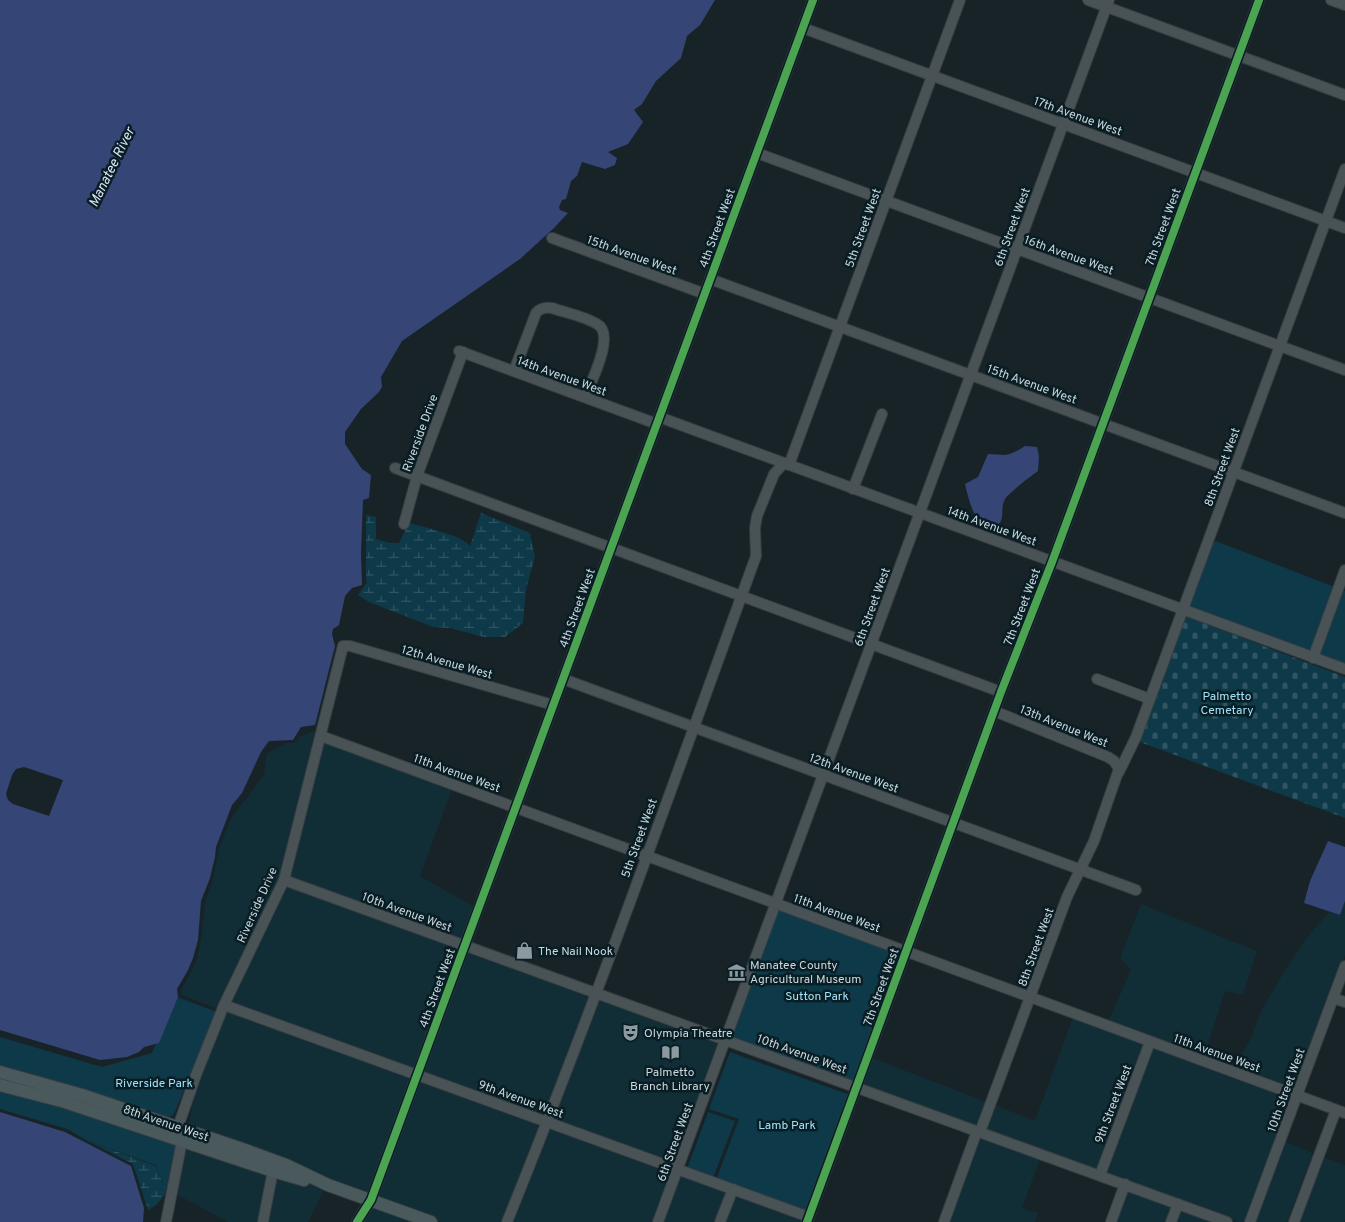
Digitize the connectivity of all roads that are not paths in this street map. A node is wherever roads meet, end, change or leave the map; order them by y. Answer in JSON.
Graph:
{"nodes":[{"id":1,"x":813,"y":0,"type":"edge"},
{"id":2,"x":960,"y":0,"type":"edge"},
{"id":3,"x":1088,"y":0,"type":"edge"},
{"id":4,"x":1259,"y":0,"type":"edge"},
{"id":5,"x":1331,"y":0,"type":"edge"},
{"id":6,"x":1107,"y":3,"type":"edge"},
{"id":7,"x":1345,"y":5,"type":"edge"},
{"id":8,"x":803,"y":28,"type":"junction"},
{"id":9,"x":1238,"y":55,"type":"junction"},
{"id":10,"x":932,"y":75,"type":"junction"},
{"id":11,"x":1345,"y":95,"type":"edge"},
{"id":12,"x":1063,"y":124,"type":"junction"},
{"id":13,"x":757,"y":153,"type":"junction"},
{"id":14,"x":1345,"y":169,"type":"edge"},
{"id":15,"x":1195,"y":172,"type":"junction"},
{"id":16,"x":886,"y":201,"type":"junction"},
{"id":17,"x":1326,"y":221,"type":"junction"},
{"id":18,"x":1345,"y":228,"type":"edge"},
{"id":19,"x":552,"y":238,"type":"dead end"},
{"id":20,"x":1017,"y":249,"type":"junction"},
{"id":21,"x":710,"y":279,"type":"junction"},
{"id":22,"x":704,"y":294,"type":"junction"},
{"id":23,"x":1149,"y":298,"type":"junction"},
{"id":24,"x":840,"y":327,"type":"junction"},
{"id":25,"x":1280,"y":346,"type":"junction"},
{"id":26,"x":461,"y":352,"type":"joint"},
{"id":27,"x":1345,"y":370,"type":"edge"},
{"id":28,"x":514,"y":371,"type":"junction"},
{"id":29,"x":970,"y":375,"type":"junction"},
{"id":30,"x":586,"y":397,"type":"junction"},
{"id":31,"x":882,"y":414,"type":"dead end"},
{"id":32,"x":658,"y":420,"type":"junction"},
{"id":33,"x":1102,"y":424,"type":"junction"},
{"id":34,"x":787,"y":464,"type":"junction"},
{"id":35,"x":395,"y":468,"type":"dead end"},
{"id":36,"x":1233,"y":472,"type":"junction"},
{"id":37,"x":417,"y":476,"type":"junction"},
{"id":38,"x":854,"y":488,"type":"junction"},
{"id":39,"x":920,"y":513,"type":"junction"},
{"id":40,"x":1345,"y":513,"type":"edge"},
{"id":41,"x":404,"y":524,"type":"dead end"},
{"id":42,"x":611,"y":548,"type":"junction"},
{"id":43,"x":1052,"y":562,"type":"junction"},
{"id":44,"x":1345,"y":570,"type":"edge"},
{"id":45,"x":742,"y":596,"type":"junction"},
{"id":46,"x":1183,"y":610,"type":"junction"},
{"id":47,"x":871,"y":644,"type":"junction"},
{"id":48,"x":339,"y":655,"type":"joint"},
{"id":49,"x":1313,"y":658,"type":"junction"},
{"id":50,"x":1345,"y":670,"type":"edge"},
{"id":51,"x":563,"y":679,"type":"junction"},
{"id":52,"x":1096,"y":679,"type":"dead end"},
{"id":53,"x":1001,"y":692,"type":"junction"},
{"id":54,"x":1150,"y":699,"type":"junction"},
{"id":55,"x":553,"y":705,"type":"junction"},
{"id":56,"x":994,"y":711,"type":"junction"},
{"id":57,"x":693,"y":727,"type":"junction"},
{"id":58,"x":321,"y":736,"type":"junction"},
{"id":59,"x":1119,"y":771,"type":"junction"},
{"id":60,"x":823,"y":775,"type":"junction"},
{"id":61,"x":516,"y":808,"type":"junction"},
{"id":62,"x":953,"y":823,"type":"junction"},
{"id":63,"x":646,"y":856,"type":"junction"},
{"id":64,"x":1080,"y":870,"type":"junction"},
{"id":65,"x":284,"y":880,"type":"junction"},
{"id":66,"x":1136,"y":890,"type":"dead end"},
{"id":67,"x":776,"y":904,"type":"junction"},
{"id":68,"x":464,"y":946,"type":"junction"},
{"id":69,"x":906,"y":952,"type":"junction"},
{"id":70,"x":1345,"y":966,"type":"edge"},
{"id":71,"x":597,"y":993,"type":"junction"},
{"id":72,"x":1031,"y":997,"type":"junction"},
{"id":73,"x":1333,"y":998,"type":"junction"},
{"id":74,"x":1345,"y":1002,"type":"edge"},
{"id":75,"x":224,"y":1005,"type":"junction"},
{"id":76,"x":726,"y":1039,"type":"junction"},
{"id":77,"x":1150,"y":1042,"type":"junction"},
{"id":78,"x":0,"y":1072,"type":"edge"},
{"id":79,"x":417,"y":1075,"type":"junction"},
{"id":80,"x":0,"y":1085,"type":"edge"},
{"id":81,"x":857,"y":1087,"type":"junction"},
{"id":82,"x":1297,"y":1096,"type":"junction"},
{"id":83,"x":65,"y":1102,"type":"junction"},
{"id":84,"x":1340,"y":1112,"type":"edge"},
{"id":85,"x":548,"y":1122,"type":"junction"},
{"id":86,"x":178,"y":1127,"type":"junction"},
{"id":87,"x":979,"y":1131,"type":"junction"},
{"id":88,"x":182,"y":1141,"type":"junction"},
{"id":89,"x":245,"y":1150,"type":"junction"},
{"id":90,"x":274,"y":1166,"type":"junction"},
{"id":91,"x":678,"y":1169,"type":"junction"},
{"id":92,"x":1100,"y":1175,"type":"junction"},
{"id":93,"x":1125,"y":1184,"type":"junction"},
{"id":94,"x":733,"y":1189,"type":"junction"},
{"id":95,"x":371,"y":1200,"type":"junction"},
{"id":96,"x":1178,"y":1204,"type":"junction"},
{"id":97,"x":808,"y":1219,"type":"edge"},
{"id":98,"x":166,"y":1222,"type":"edge"},
{"id":99,"x":263,"y":1222,"type":"edge"},
{"id":100,"x":358,"y":1222,"type":"edge"},
{"id":101,"x":431,"y":1222,"type":"edge"},
{"id":102,"x":508,"y":1222,"type":"edge"},
{"id":103,"x":658,"y":1222,"type":"edge"},
{"id":104,"x":720,"y":1222,"type":"edge"},
{"id":105,"x":944,"y":1222,"type":"edge"},
{"id":106,"x":1111,"y":1222,"type":"edge"},
{"id":107,"x":1171,"y":1222,"type":"edge"},
{"id":108,"x":1227,"y":1222,"type":"edge"},
{"id":109,"x":1250,"y":1222,"type":"edge"},
{"id":110,"x":1294,"y":1222,"type":"edge"}],
"edges":[{"from":1,"to":8,"type":"street","name":"4th Street West"},
{"from":2,"to":10,"type":"street","name":"5th Street West"},
{"from":3,"to":6,"type":"street"},
{"from":4,"to":9,"type":"street","name":"7th Street West"},
{"from":5,"to":7,"type":"street"},
{"from":6,"to":9,"type":"street"},
{"from":6,"to":12,"type":"street","name":"6th Street West"},
{"from":8,"to":10,"type":"street","name":"17th Avenue West"},
{"from":8,"to":13,"type":"street","name":"4th Street West"},
{"from":9,"to":11,"type":"street"},
{"from":9,"to":15,"type":"street","name":"7th Street West"},
{"from":10,"to":12,"type":"street","name":"17th Avenue West"},
{"from":10,"to":16,"type":"street","name":"5th Street West"},
{"from":12,"to":15,"type":"street","name":"17th Avenue West"},
{"from":12,"to":20,"type":"street","name":"6th Street West"},
{"from":13,"to":16,"type":"street","name":"16th Avenue West"},
{"from":13,"to":21,"type":"street","name":"4th Street West"},
{"from":14,"to":17,"type":"street","name":"8th Street West"},
{"from":15,"to":17,"type":"street","name":"17th Avenue West"},
{"from":15,"to":23,"type":"street","name":"7th Street West"},
{"from":16,"to":20,"type":"street","name":"16th Avenue West"},
{"from":16,"to":24,"type":"street","name":"5th Street West"},
{"from":17,"to":18,"type":"street","name":"17th Avenue West"},
{"from":17,"to":25,"type":"street","name":"8th Street West"},
{"from":19,"to":22,"type":"street","name":"15th Avenue West"},
{"from":20,"to":23,"type":"street","name":"16th Avenue West"},
{"from":20,"to":29,"type":"street","name":"6th Street West"},
{"from":21,"to":22,"type":"street","name":"4th Street West"},
{"from":21,"to":24,"type":"street","name":"15th Avenue West"},
{"from":22,"to":32,"type":"street","name":"4th Street West"},
{"from":23,"to":25,"type":"street","name":"16th Avenue West"},
{"from":23,"to":33,"type":"street","name":"7th Street West"},
{"from":24,"to":29,"type":"street","name":"15th Avenue West"},
{"from":24,"to":34,"type":"street","name":"5th Street West"},
{"from":25,"to":27,"type":"street","name":"16th Avenue West"},
{"from":25,"to":36,"type":"street","name":"8th Street West"},
{"from":26,"to":28,"type":"street","name":"14th Avenue West"},
{"from":26,"to":37,"type":"street","name":"Riverside Drive"},
{"from":28,"to":30,"type":"street","name":"14th Avenue West"},
{"from":28,"to":30,"type":"street"},
{"from":29,"to":33,"type":"street","name":"15th Avenue West"},
{"from":29,"to":39,"type":"street","name":"6th Street West"},
{"from":30,"to":32,"type":"street","name":"14th Avenue West"},
{"from":31,"to":38,"type":"street"},
{"from":32,"to":34,"type":"street","name":"14th Avenue West"},
{"from":32,"to":42,"type":"street","name":"4th Street West"},
{"from":33,"to":36,"type":"street","name":"15th Avenue West"},
{"from":33,"to":43,"type":"street","name":"7th Street West"},
{"from":34,"to":38,"type":"street","name":"14th Avenue West"},
{"from":34,"to":45,"type":"street","name":"5th Street West"},
{"from":35,"to":37,"type":"street"},
{"from":36,"to":40,"type":"street","name":"15th Avenue West"},
{"from":36,"to":46,"type":"street","name":"8th Street West"},
{"from":37,"to":41,"type":"street","name":"Riverside Drive"},
{"from":37,"to":42,"type":"street"},
{"from":38,"to":39,"type":"street","name":"14th Avenue West"},
{"from":39,"to":43,"type":"street","name":"14th Avenue West"},
{"from":39,"to":47,"type":"street","name":"6th Street West"},
{"from":42,"to":45,"type":"street"},
{"from":42,"to":51,"type":"street","name":"4th Street West"},
{"from":43,"to":46,"type":"street","name":"14th Avenue West"},
{"from":43,"to":53,"type":"street","name":"7th Street West"},
{"from":44,"to":49,"type":"street"},
{"from":45,"to":47,"type":"street"},
{"from":45,"to":57,"type":"street","name":"5th Street West"},
{"from":46,"to":49,"type":"street","name":"14th Avenue West"},
{"from":46,"to":54,"type":"street","name":"8th Street West"},
{"from":47,"to":53,"type":"street"},
{"from":47,"to":60,"type":"street","name":"6th Street West"},
{"from":48,"to":55,"type":"street","name":"12th Avenue West"},
{"from":48,"to":58,"type":"street","name":"Riverside Drive"},
{"from":49,"to":50,"type":"street","name":"14th Avenue West"},
{"from":51,"to":55,"type":"street","name":"4th Street West"},
{"from":51,"to":57,"type":"street","name":"12th Avenue West"},
{"from":52,"to":54,"type":"street"},
{"from":53,"to":56,"type":"street","name":"7th Street West"},
{"from":54,"to":59,"type":"street","name":"8th Street West"},
{"from":55,"to":61,"type":"street","name":"4th Street West"},
{"from":56,"to":59,"type":"street","name":"13th Avenue West"},
{"from":56,"to":62,"type":"street","name":"7th Street West"},
{"from":57,"to":60,"type":"street","name":"12th Avenue West"},
{"from":57,"to":63,"type":"street","name":"5th Street West"},
{"from":58,"to":61,"type":"street","name":"11th Avenue West"},
{"from":58,"to":65,"type":"street","name":"Riverside Drive"},
{"from":59,"to":64,"type":"street","name":"8th Street West"},
{"from":60,"to":62,"type":"street","name":"12th Avenue West"},
{"from":60,"to":67,"type":"street","name":"6th Street West"},
{"from":61,"to":63,"type":"street","name":"11th Avenue West"},
{"from":61,"to":68,"type":"street","name":"4th Street West"},
{"from":62,"to":64,"type":"street","name":"12th Avenue West"},
{"from":62,"to":69,"type":"street","name":"7th Street West"},
{"from":63,"to":67,"type":"street","name":"11th Avenue West"},
{"from":63,"to":71,"type":"street","name":"5th Street West"},
{"from":64,"to":66,"type":"street","name":"12th Avenue West"},
{"from":64,"to":72,"type":"street","name":"8th Street West"},
{"from":65,"to":68,"type":"street","name":"10th Avenue West"},
{"from":65,"to":75,"type":"street","name":"Riverside Drive"},
{"from":67,"to":69,"type":"street","name":"11th Avenue West"},
{"from":67,"to":76,"type":"street","name":"6th Street West"},
{"from":68,"to":71,"type":"street","name":"10th Avenue West"},
{"from":68,"to":79,"type":"street","name":"4th Street West"},
{"from":69,"to":72,"type":"street","name":"11th Avenue West"},
{"from":69,"to":81,"type":"street","name":"7th Street West"},
{"from":70,"to":73,"type":"street","name":"10th Street West"},
{"from":71,"to":76,"type":"street","name":"10th Avenue West"},
{"from":71,"to":85,"type":"street","name":"5th Street West"},
{"from":72,"to":77,"type":"street","name":"11th Avenue West"},
{"from":72,"to":87,"type":"street","name":"8th Street West"},
{"from":73,"to":74,"type":"street"},
{"from":73,"to":82,"type":"street","name":"10th Street West"},
{"from":75,"to":79,"type":"street","name":"9th Avenue West"},
{"from":75,"to":86,"type":"street","name":"Riverside Drive"},
{"from":76,"to":81,"type":"street","name":"10th Avenue West"},
{"from":76,"to":91,"type":"street","name":"6th Street West"},
{"from":77,"to":82,"type":"street","name":"11th Avenue West"},
{"from":77,"to":92,"type":"street","name":"9th Street West"},
{"from":78,"to":86,"type":"main road","name":"8th Avenue West"},
{"from":79,"to":85,"type":"street","name":"9th Avenue West"},
{"from":79,"to":95,"type":"street","name":"4th Street West"},
{"from":80,"to":83,"type":"main road","name":"8th Avenue West"},
{"from":81,"to":87,"type":"street","name":"10th Avenue West"},
{"from":81,"to":97,"type":"street","name":"7th Street West"},
{"from":82,"to":84,"type":"street","name":"11th Avenue West"},
{"from":82,"to":109,"type":"street","name":"10th Street West"},
{"from":83,"to":86,"type":"main road"},
{"from":83,"to":88,"type":"main road","name":"8th Avenue West"},
{"from":84,"to":110,"type":"street"},
{"from":85,"to":91,"type":"street","name":"9th Avenue West"},
{"from":85,"to":102,"type":"street","name":"5th Street West"},
{"from":86,"to":89,"type":"main road","name":"8th Avenue West"},
{"from":87,"to":92,"type":"street","name":"10th Avenue West"},
{"from":87,"to":105,"type":"street","name":"8th Street West"},
{"from":88,"to":89,"type":"main road"},
{"from":88,"to":90,"type":"main road","name":"8th Avenue West"},
{"from":88,"to":98,"type":"street"},
{"from":89,"to":90,"type":"main road","name":"8th Avenue West"},
{"from":90,"to":95,"type":"main road","name":"8th Avenue West"},
{"from":90,"to":99,"type":"street"},
{"from":91,"to":94,"type":"street","name":"9th Avenue West"},
{"from":91,"to":103,"type":"street","name":"6th Street West"},
{"from":92,"to":93,"type":"street","name":"10th Avenue West"},
{"from":93,"to":96,"type":"street","name":"10th Avenue West"},
{"from":93,"to":106,"type":"street"},
{"from":94,"to":97,"type":"street","name":"9th Avenue West"},
{"from":94,"to":104,"type":"street"},
{"from":95,"to":100,"type":"street","name":"4th Street West"},
{"from":95,"to":101,"type":"main road","name":"8th Avenue West"},
{"from":96,"to":107,"type":"street"},
{"from":96,"to":108,"type":"street","name":"10th Avenue West"}]}
